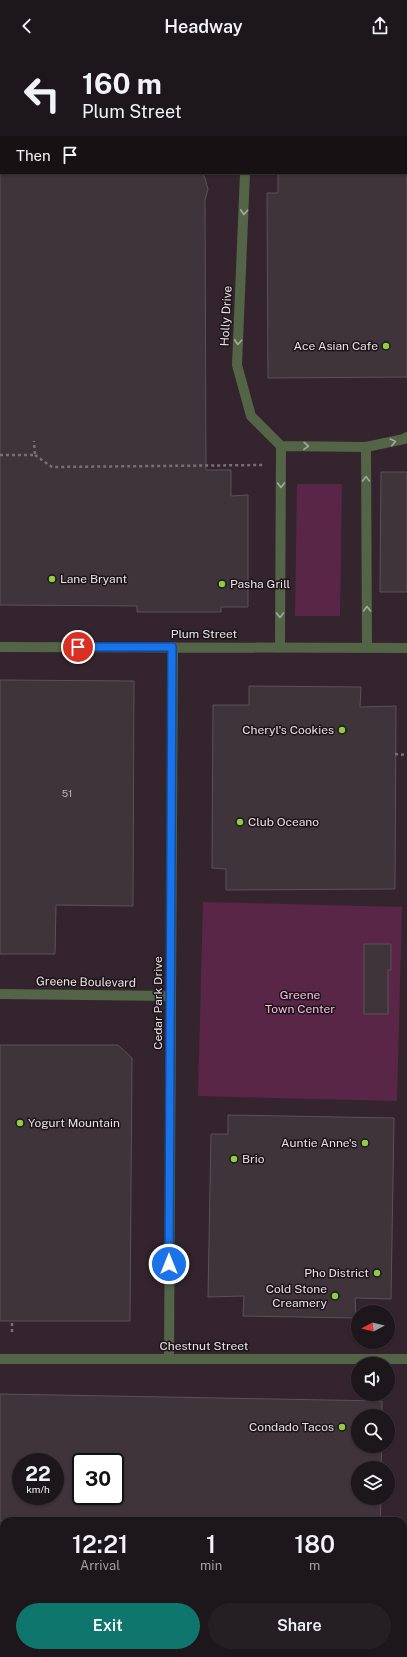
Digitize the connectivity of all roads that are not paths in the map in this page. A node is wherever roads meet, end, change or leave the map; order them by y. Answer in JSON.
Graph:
{"nodes":[{"id":1,"x":245,"y":174,"type":"edge"},
{"id":2,"x":407,"y":437,"type":"edge"},
{"id":3,"x":281,"y":446,"type":"junction"},
{"id":4,"x":366,"y":447,"type":"junction"},
{"id":5,"x":0,"y":647,"type":"edge"},
{"id":6,"x":172,"y":647,"type":"junction"},
{"id":7,"x":280,"y":648,"type":"junction"},
{"id":8,"x":367,"y":648,"type":"junction"},
{"id":9,"x":407,"y":648,"type":"edge"},
{"id":10,"x":0,"y":994,"type":"edge"},
{"id":11,"x":171,"y":996,"type":"junction"},
{"id":12,"x":0,"y":1359,"type":"edge"},
{"id":13,"x":168,"y":1359,"type":"junction"},
{"id":14,"x":407,"y":1359,"type":"edge"}],
"edges":[{"from":1,"to":3,"type":"street","name":"Holly Drive","one_way":true},
{"from":4,"to":2,"type":"street","one_way":true},
{"from":3,"to":4,"type":"street","one_way":true},
{"from":3,"to":7,"type":"street","one_way":true},
{"from":8,"to":4,"type":"street","one_way":true},
{"from":5,"to":6,"type":"street","name":"Plum Street"},
{"from":6,"to":7,"type":"street","name":"Plum Street"},
{"from":6,"to":11,"type":"street","name":"Cedar Park Drive"},
{"from":7,"to":8,"type":"street","name":"Plum Street"},
{"from":8,"to":9,"type":"street","name":"Plum Street"},
{"from":10,"to":11,"type":"street","name":"Greene Boulevard"},
{"from":11,"to":13,"type":"street","name":"Cedar Park Drive"},
{"from":12,"to":13,"type":"street","name":"Chestnut Street"},
{"from":13,"to":14,"type":"street","name":"Chestnut Street"}]}
